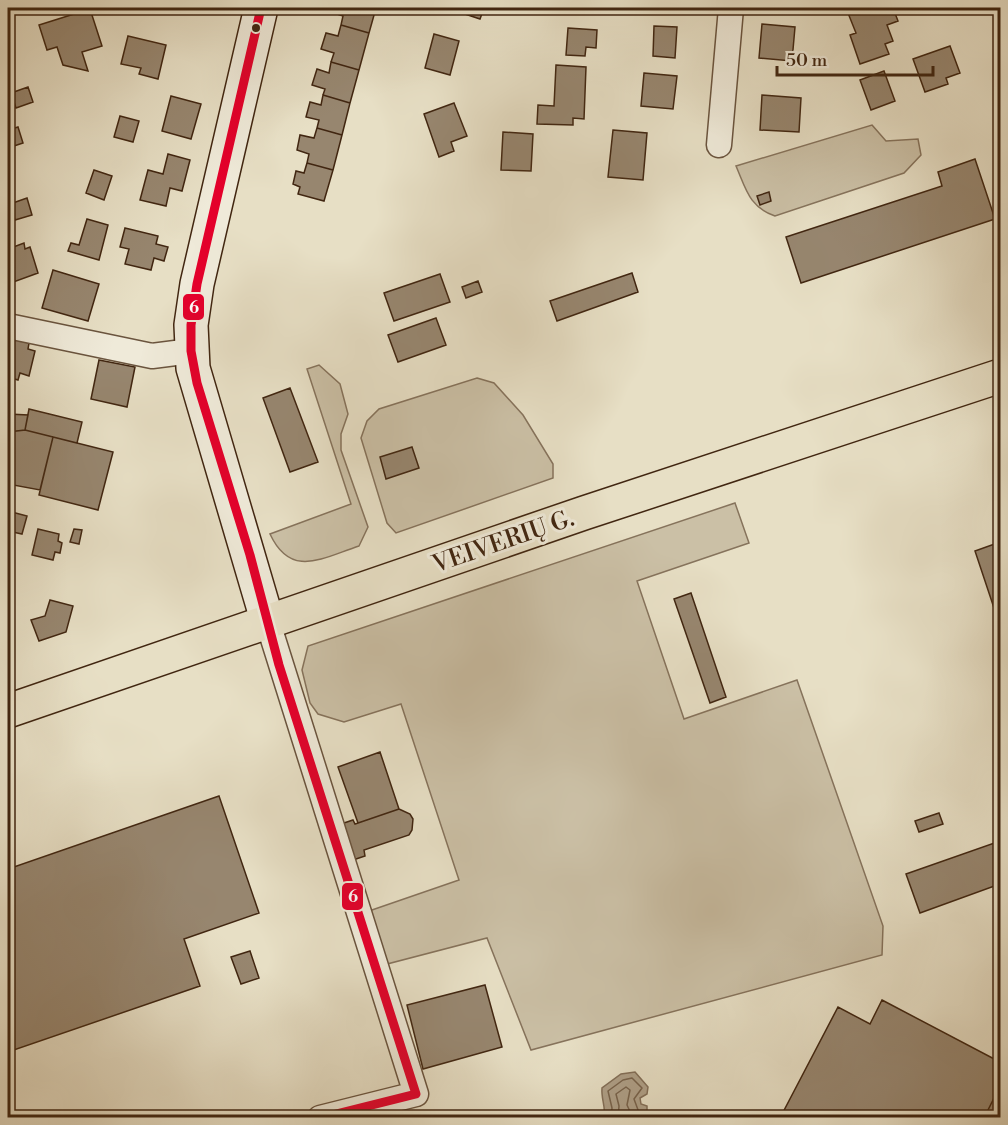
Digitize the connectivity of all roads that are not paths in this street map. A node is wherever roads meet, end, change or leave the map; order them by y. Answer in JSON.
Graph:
{"nodes":[{"id":1,"x":261,"y":8,"type":"edge"},
{"id":2,"x":731,"y":8,"type":"edge"},
{"id":3,"x":719,"y":145,"type":"dead end"},
{"id":4,"x":8,"y":326,"type":"edge"},
{"id":5,"x":191,"y":351,"type":"junction"},
{"id":6,"x":1000,"y":376,"type":"edge"},
{"id":7,"x":268,"y":623,"type":"junction"},
{"id":8,"x":8,"y":711,"type":"edge"},
{"id":9,"x":320,"y":1118,"type":"edge"}],
"edges":[{"from":1,"to":5,"type":"street"},
{"from":2,"to":3,"type":"street"},
{"from":4,"to":5,"type":"street"},
{"from":5,"to":7,"type":"street"},
{"from":6,"to":7,"type":"main road","name":"VEIVERIŲ G."},
{"from":7,"to":8,"type":"main road","name":"VEIVERIŲ G."},
{"from":7,"to":9,"type":"street"}]}
